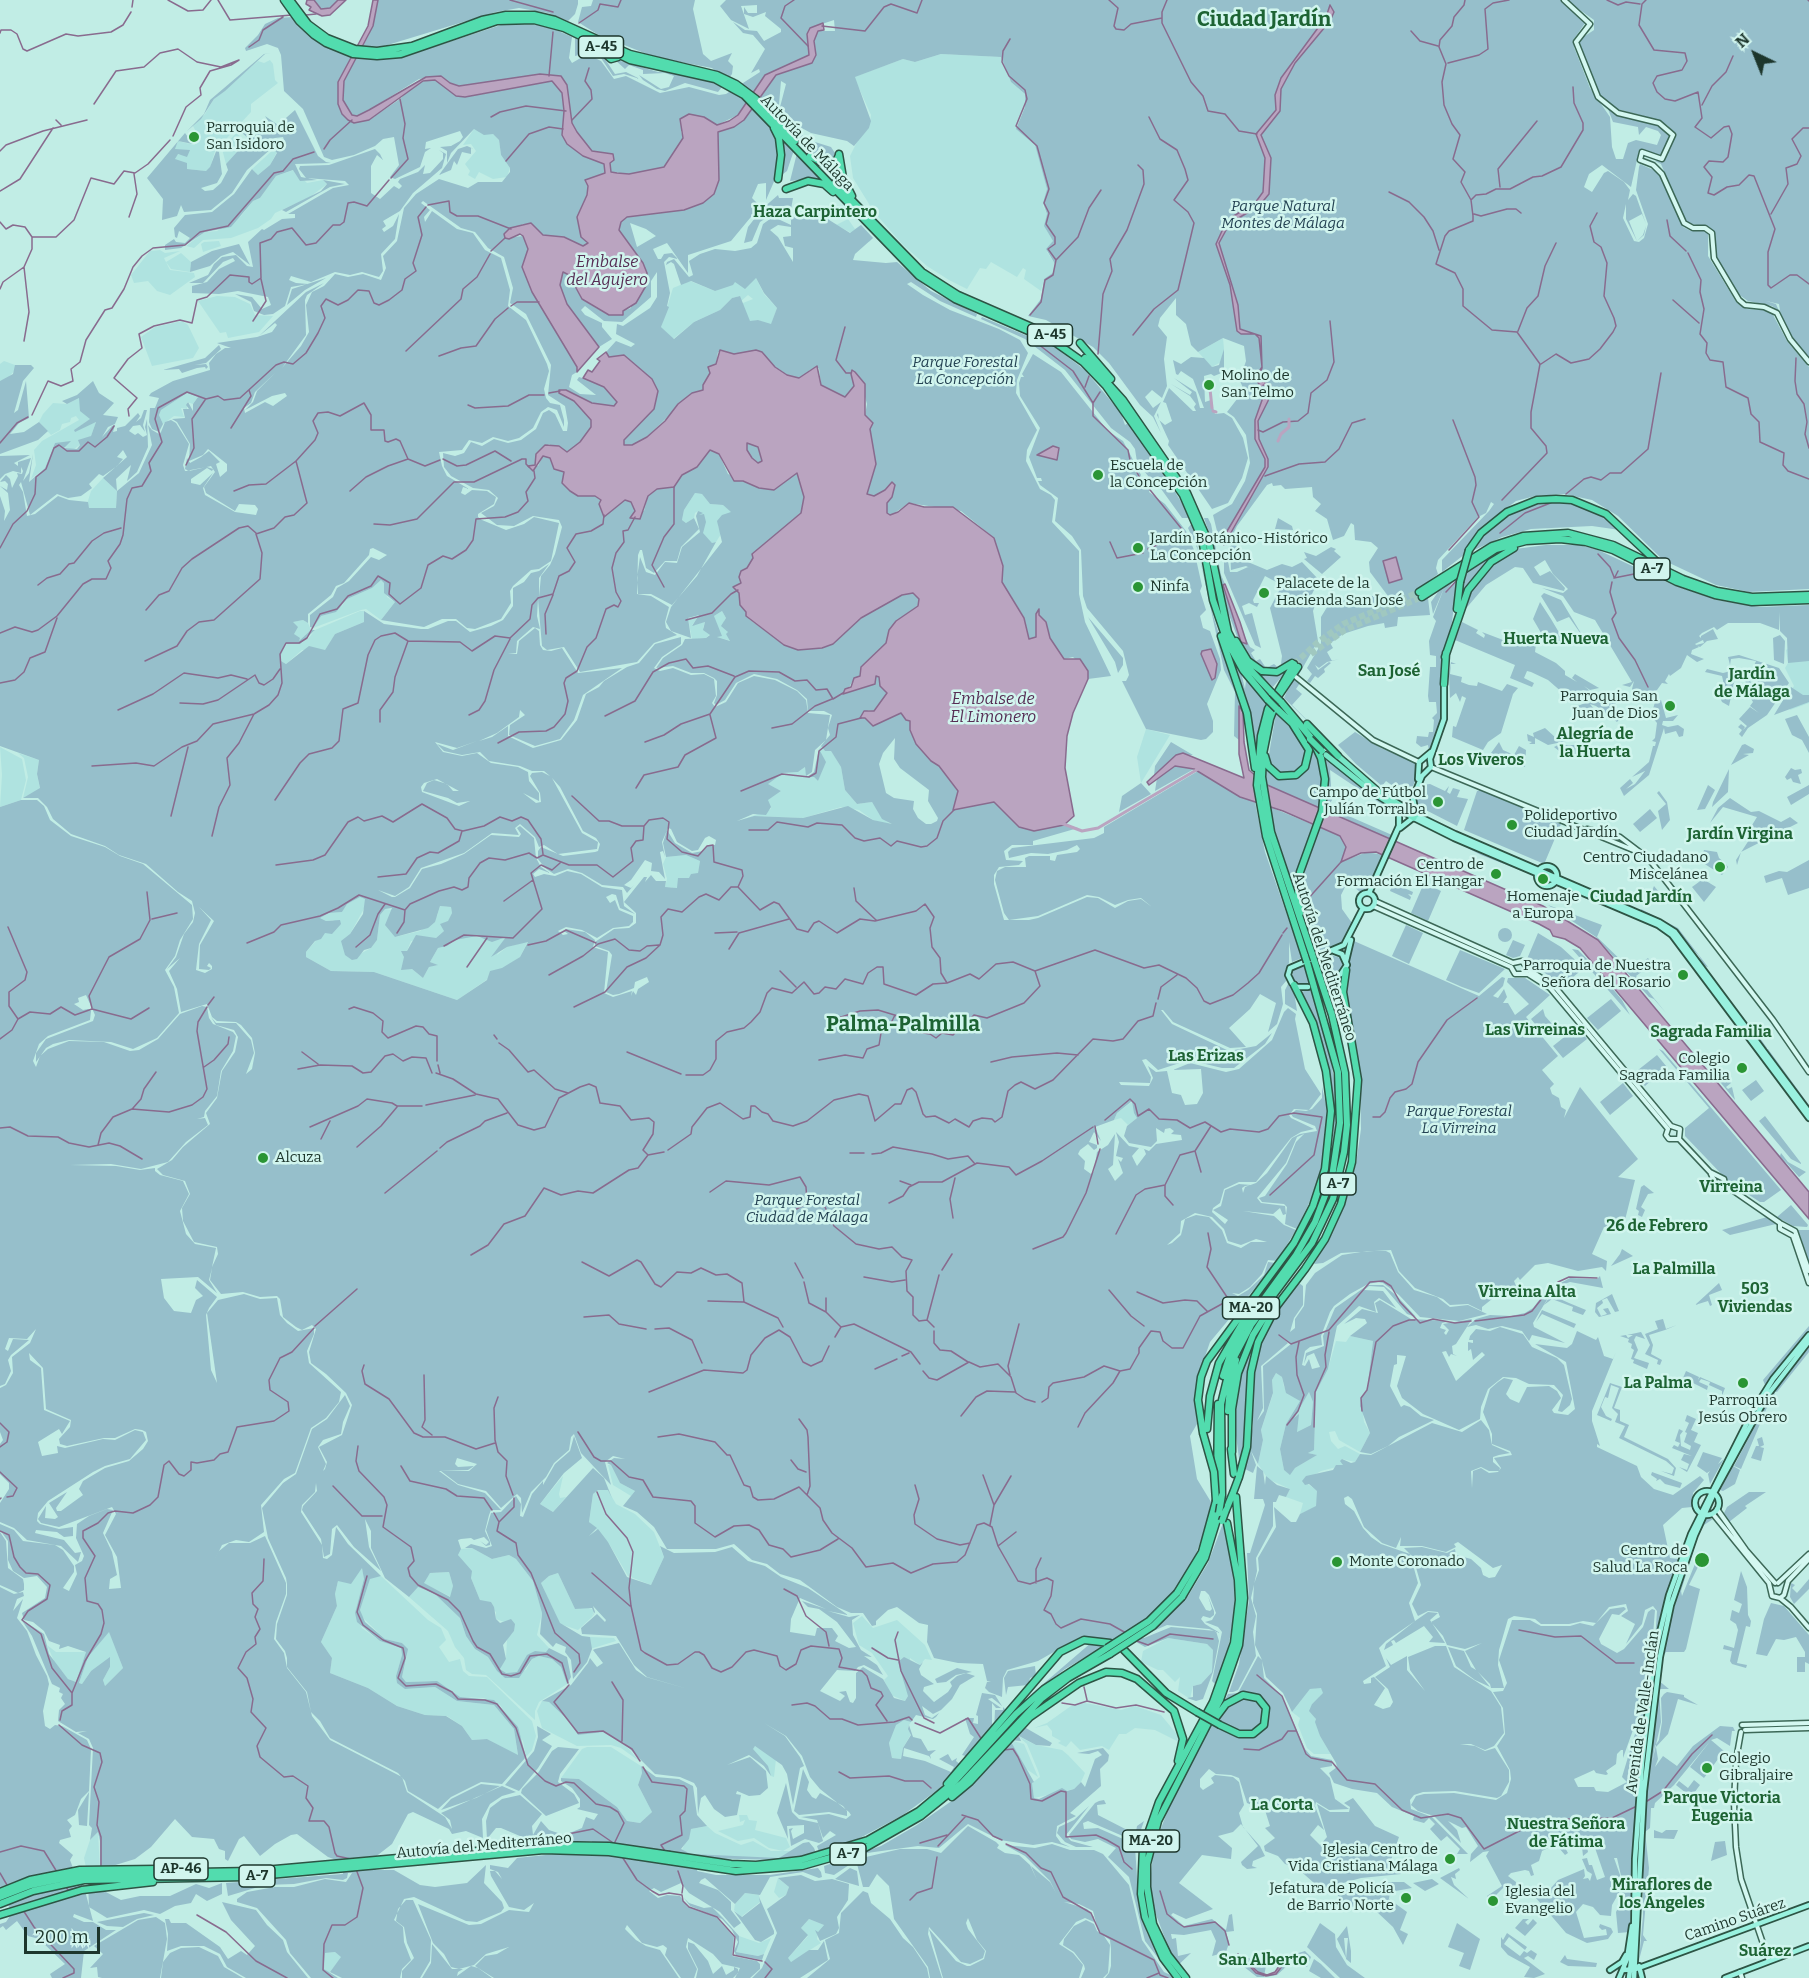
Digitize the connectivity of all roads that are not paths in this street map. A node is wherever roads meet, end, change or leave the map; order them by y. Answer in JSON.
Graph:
{"nodes":[{"id":1,"x":284,"y":0,"type":"edge"},
{"id":2,"x":290,"y":0,"type":"edge"},
{"id":3,"x":1564,"y":0,"type":"edge"},
{"id":4,"x":315,"y":33,"type":"junction"},
{"id":5,"x":377,"y":54,"type":"junction"},
{"id":6,"x":716,"y":77,"type":"junction"},
{"id":7,"x":771,"y":120,"type":"junction"},
{"id":8,"x":810,"y":156,"type":"junction"},
{"id":9,"x":778,"y":179,"type":"dead end"},
{"id":10,"x":786,"y":189,"type":"dead end"},
{"id":11,"x":858,"y":206,"type":"junction"},
{"id":12,"x":1080,"y":344,"type":"dead end"},
{"id":13,"x":1065,"y":349,"type":"junction"},
{"id":14,"x":1809,"y":362,"type":"edge"},
{"id":15,"x":1123,"y":400,"type":"junction"},
{"id":16,"x":1560,"y":539,"type":"junction"},
{"id":17,"x":1673,"y":574,"type":"junction"},
{"id":18,"x":1809,"y":595,"type":"edge"},
{"id":19,"x":1213,"y":600,"type":"junction"},
{"id":20,"x":1809,"y":600,"type":"edge"},
{"id":21,"x":1223,"y":613,"type":"junction"},
{"id":22,"x":1445,"y":657,"type":"junction"},
{"id":23,"x":1295,"y":665,"type":"junction"},
{"id":24,"x":1296,"y":677,"type":"dead end"},
{"id":25,"x":1444,"y":684,"type":"joint"},
{"id":26,"x":1282,"y":703,"type":"junction"},
{"id":27,"x":1292,"y":723,"type":"junction"},
{"id":28,"x":1265,"y":740,"type":"junction"},
{"id":29,"x":1324,"y":753,"type":"joint"},
{"id":30,"x":1338,"y":756,"type":"joint"},
{"id":31,"x":1419,"y":762,"type":"junction"},
{"id":32,"x":1429,"y":762,"type":"junction"},
{"id":33,"x":1419,"y":769,"type":"junction"},
{"id":34,"x":1425,"y":772,"type":"junction"},
{"id":35,"x":1258,"y":776,"type":"junction"},
{"id":36,"x":1402,"y":806,"type":"junction"},
{"id":37,"x":1413,"y":806,"type":"junction"},
{"id":38,"x":1263,"y":808,"type":"junction"},
{"id":39,"x":1400,"y":817,"type":"junction"},
{"id":40,"x":1413,"y":818,"type":"junction"},
{"id":41,"x":1604,"y":834,"type":"junction"},
{"id":42,"x":1395,"y":837,"type":"junction"},
{"id":43,"x":1625,"y":840,"type":"junction"},
{"id":44,"x":1622,"y":845,"type":"junction"},
{"id":45,"x":1646,"y":856,"type":"junction"},
{"id":46,"x":1538,"y":872,"type":"junction"},
{"id":47,"x":1556,"y":880,"type":"junction"},
{"id":48,"x":1370,"y":893,"type":"junction"},
{"id":49,"x":1374,"y":904,"type":"junction"},
{"id":50,"x":1364,"y":908,"type":"junction"},
{"id":51,"x":1624,"y":908,"type":"junction"},
{"id":52,"x":1307,"y":940,"type":"junction"},
{"id":53,"x":1334,"y":951,"type":"junction"},
{"id":54,"x":1309,"y":958,"type":"junction"},
{"id":55,"x":1346,"y":961,"type":"junction"},
{"id":56,"x":1512,"y":965,"type":"junction"},
{"id":57,"x":1527,"y":968,"type":"junction"},
{"id":58,"x":1346,"y":969,"type":"junction"},
{"id":59,"x":1524,"y":973,"type":"junction"},
{"id":60,"x":1328,"y":980,"type":"dead end"},
{"id":61,"x":1294,"y":985,"type":"junction"},
{"id":62,"x":1308,"y":987,"type":"dead end"},
{"id":63,"x":1807,"y":1070,"type":"edge"},
{"id":64,"x":1809,"y":1112,"type":"edge"},
{"id":65,"x":1809,"y":1118,"type":"edge"},
{"id":66,"x":1669,"y":1128,"type":"junction"},
{"id":67,"x":1679,"y":1139,"type":"junction"},
{"id":68,"x":1717,"y":1180,"type":"junction"},
{"id":69,"x":1725,"y":1185,"type":"junction"},
{"id":70,"x":1782,"y":1226,"type":"junction"},
{"id":71,"x":1322,"y":1244,"type":"junction"},
{"id":72,"x":1287,"y":1267,"type":"junction"},
{"id":73,"x":1809,"y":1271,"type":"edge"},
{"id":74,"x":1809,"y":1283,"type":"edge"},
{"id":75,"x":1258,"y":1292,"type":"junction"},
{"id":76,"x":1809,"y":1335,"type":"edge"},
{"id":77,"x":1245,"y":1336,"type":"junction"},
{"id":78,"x":1809,"y":1341,"type":"edge"},
{"id":79,"x":1222,"y":1355,"type":"junction"},
{"id":80,"x":1205,"y":1431,"type":"junction"},
{"id":81,"x":1232,"y":1452,"type":"junction"},
{"id":82,"x":1236,"y":1475,"type":"junction"},
{"id":83,"x":1219,"y":1493,"type":"junction"},
{"id":84,"x":1712,"y":1493,"type":"junction"},
{"id":85,"x":1234,"y":1495,"type":"junction"},
{"id":86,"x":1718,"y":1509,"type":"junction"},
{"id":87,"x":1702,"y":1514,"type":"junction"},
{"id":88,"x":1713,"y":1514,"type":"junction"},
{"id":89,"x":1224,"y":1522,"type":"junction"},
{"id":90,"x":1809,"y":1554,"type":"edge"},
{"id":91,"x":1205,"y":1558,"type":"junction"},
{"id":92,"x":1809,"y":1559,"type":"edge"},
{"id":93,"x":1777,"y":1583,"type":"junction"},
{"id":94,"x":1770,"y":1587,"type":"junction"},
{"id":95,"x":1783,"y":1594,"type":"junction"},
{"id":96,"x":1179,"y":1595,"type":"junction"},
{"id":97,"x":1809,"y":1628,"type":"edge"},
{"id":98,"x":1109,"y":1648,"type":"junction"},
{"id":99,"x":1124,"y":1650,"type":"dead end"},
{"id":100,"x":1809,"y":1723,"type":"edge"},
{"id":101,"x":1809,"y":1728,"type":"edge"},
{"id":102,"x":1743,"y":1731,"type":"junction"},
{"id":103,"x":1200,"y":1739,"type":"junction"},
{"id":104,"x":973,"y":1767,"type":"junction"},
{"id":105,"x":1172,"y":1778,"type":"junction"},
{"id":106,"x":1639,"y":1827,"type":"junction"},
{"id":107,"x":698,"y":1864,"type":"junction"},
{"id":108,"x":342,"y":1867,"type":"junction"},
{"id":109,"x":109,"y":1873,"type":"junction"},
{"id":110,"x":171,"y":1878,"type":"junction"},
{"id":111,"x":48,"y":1881,"type":"junction"},
{"id":112,"x":32,"y":1885,"type":"junction"},
{"id":113,"x":0,"y":1892,"type":"edge"},
{"id":114,"x":0,"y":1897,"type":"edge"},
{"id":115,"x":0,"y":1904,"type":"edge"},
{"id":116,"x":1635,"y":1905,"type":"junction"},
{"id":117,"x":1809,"y":1905,"type":"edge"},
{"id":118,"x":3,"y":1913,"type":"edge"},
{"id":119,"x":1756,"y":1926,"type":"junction"},
{"id":120,"x":1630,"y":1938,"type":"junction"},
{"id":121,"x":1809,"y":1946,"type":"edge"},
{"id":122,"x":1769,"y":1961,"type":"junction"},
{"id":123,"x":1635,"y":1969,"type":"junction"},
{"id":124,"x":1610,"y":1970,"type":"dead end"},
{"id":125,"x":1623,"y":1970,"type":"junction"},
{"id":126,"x":1740,"y":1972,"type":"junction"},
{"id":127,"x":1178,"y":1978,"type":"edge"},
{"id":128,"x":1185,"y":1978,"type":"edge"},
{"id":129,"x":1619,"y":1978,"type":"edge"},
{"id":130,"x":1629,"y":1978,"type":"edge"},
{"id":131,"x":1634,"y":1978,"type":"edge"},
{"id":132,"x":1642,"y":1978,"type":"edge"},
{"id":133,"x":1725,"y":1978,"type":"edge"},
{"id":134,"x":1742,"y":1978,"type":"edge"}],
"edges":[{"from":1,"to":4,"type":"highway","name":"Autovía de Málaga","number":"A-45"},
{"from":2,"to":4,"type":"highway","name":"Autovía de Málaga","number":"A-45"},
{"from":3,"to":14,"type":"main road"},
{"from":4,"to":5,"type":"highway","name":"Autovía de Málaga","number":"A-45"},
{"from":5,"to":6,"type":"highway","name":"Autovía de Málaga","number":"A-45"},
{"from":5,"to":6,"type":"highway","name":"Autovía de Málaga","number":"A-45"},
{"from":6,"to":7,"type":"highway","name":"Autovía de Málaga","number":"A-45"},
{"from":7,"to":8,"type":"highway","name":"Autovía de Málaga","number":"A-45"},
{"from":7,"to":9,"type":"highway"},
{"from":7,"to":13,"type":"highway","name":"Autovía de Málaga","number":"A-45"},
{"from":8,"to":11,"type":"highway","name":"Autovía de Málaga","number":"A-45"},
{"from":8,"to":11,"type":"highway"},
{"from":10,"to":13,"type":"highway"},
{"from":11,"to":15,"type":"highway","name":"Autovía de Málaga","number":"A-45"},
{"from":12,"to":15,"type":"highway"},
{"from":13,"to":19,"type":"highway","name":"Autovía de Málaga","number":"A-45"},
{"from":15,"to":21,"type":"highway","name":"Autovía de Málaga","number":"A-45"},
{"from":16,"to":17,"type":"highway","number":"A-7"},
{"from":16,"to":20,"type":"highway","number":"A-7"},
{"from":16,"to":22,"type":"highway"},
{"from":17,"to":18,"type":"highway","number":"A-7"},
{"from":17,"to":22,"type":"highway","bridge":true},
{"from":19,"to":27,"type":"highway","name":"Autovía de Málaga","number":"A-45","bridge":true},
{"from":19,"to":35,"type":"highway"},
{"from":21,"to":23,"type":"highway"},
{"from":21,"to":26,"type":"highway","name":"Autovía de Málaga","number":"A-45","bridge":true},
{"from":22,"to":25,"type":"highway"},
{"from":23,"to":28,"type":"highway","name":"Autovía del Mediterráneo","number":"A-7"},
{"from":23,"to":35,"type":"highway","name":"Autovía del Mediterráneo","number":"A-7"},
{"from":24,"to":31,"type":"main road"},
{"from":25,"to":32,"type":"main road"},
{"from":26,"to":30,"type":"highway"},
{"from":26,"to":52,"type":"highway"},
{"from":27,"to":28,"type":"highway"},
{"from":27,"to":29,"type":"highway","name":"Autovía de Málaga","number":"A-45","bridge":true},
{"from":28,"to":35,"type":"highway","name":"Autovía del Mediterráneo","number":"A-7"},
{"from":29,"to":36,"type":"highway"},
{"from":30,"to":36,"type":"highway"},
{"from":31,"to":32,"type":"main road"},
{"from":31,"to":33,"type":"main road"},
{"from":32,"to":34,"type":"main road"},
{"from":32,"to":41,"type":"main road"},
{"from":33,"to":34,"type":"main road"},
{"from":33,"to":36,"type":"main road"},
{"from":34,"to":37,"type":"main road"},
{"from":35,"to":38,"type":"highway","name":"Autovía del Mediterráneo","number":"A-7"},
{"from":35,"to":38,"type":"highway","name":"Autovía del Mediterráneo","number":"A-7"},
{"from":36,"to":37,"type":"main road"},
{"from":36,"to":39,"type":"main road"},
{"from":36,"to":40,"type":"highway"},
{"from":37,"to":40,"type":"main road"},
{"from":38,"to":52,"type":"highway","name":"Autovía del Mediterráneo","number":"A-7"},
{"from":38,"to":54,"type":"highway","name":"Autovía del Mediterráneo","number":"A-7"},
{"from":39,"to":40,"type":"main road"},
{"from":39,"to":42,"type":"main road"},
{"from":40,"to":42,"type":"main road"},
{"from":40,"to":46,"type":"main road"},
{"from":41,"to":43,"type":"main road"},
{"from":41,"to":44,"type":"main road"},
{"from":42,"to":48,"type":"main road"},
{"from":43,"to":44,"type":"main road"},
{"from":43,"to":45,"type":"main road"},
{"from":44,"to":45,"type":"main road"},
{"from":45,"to":63,"type":"main road"},
{"from":46,"to":47,"type":"main road"},
{"from":46,"to":47,"type":"main road"},
{"from":46,"to":47,"type":"main road"},
{"from":47,"to":51,"type":"main road"},
{"from":48,"to":49,"type":"main road"},
{"from":48,"to":50,"type":"main road"},
{"from":49,"to":50,"type":"main road"},
{"from":49,"to":56,"type":"main road"},
{"from":50,"to":53,"type":"main road"},
{"from":50,"to":55,"type":"main road"},
{"from":51,"to":64,"type":"main road"},
{"from":51,"to":65,"type":"main road"},
{"from":52,"to":54,"type":"highway","name":"Autovía del Mediterráneo","number":"A-7"},
{"from":53,"to":55,"type":"main road"},
{"from":53,"to":61,"type":"main road"},
{"from":54,"to":72,"type":"highway","name":"Autovía del Mediterráneo","number":"A-7"},
{"from":54,"to":77,"type":"highway","name":"Autovía del Mediterráneo","number":"A-7"},
{"from":55,"to":58,"type":"main road"},
{"from":56,"to":57,"type":"main road"},
{"from":56,"to":59,"type":"main road"},
{"from":57,"to":59,"type":"main road"},
{"from":57,"to":66,"type":"main road"},
{"from":58,"to":60,"type":"main road"},
{"from":58,"to":71,"type":"highway"},
{"from":59,"to":66,"type":"main road"},
{"from":61,"to":62,"type":"main road"},
{"from":61,"to":75,"type":"highway"},
{"from":66,"to":67,"type":"main road"},
{"from":66,"to":67,"type":"main road"},
{"from":67,"to":68,"type":"main road"},
{"from":68,"to":69,"type":"main road"},
{"from":68,"to":69,"type":"main road"},
{"from":69,"to":70,"type":"main road"},
{"from":70,"to":73,"type":"main road"},
{"from":70,"to":74,"type":"main road"},
{"from":71,"to":81,"type":"highway"},
{"from":71,"to":82,"type":"highway"},
{"from":72,"to":79,"type":"highway","number":"MA-20"},
{"from":72,"to":83,"type":"highway","name":"Autovía del Mediterráneo","number":"A-7","bridge":true},
{"from":75,"to":79,"type":"highway"},
{"from":75,"to":80,"type":"highway"},
{"from":76,"to":84,"type":"main road","name":"Avenida de Valle-Inclán"},
{"from":77,"to":81,"type":"highway","number":"MA-20"},
{"from":77,"to":83,"type":"highway","name":"Autovía del Mediterráneo","number":"A-7"},
{"from":78,"to":84,"type":"main road","name":"Avenida de Valle-Inclán"},
{"from":79,"to":80,"type":"highway","number":"MA-20"},
{"from":80,"to":83,"type":"highway","bridge":true},
{"from":81,"to":82,"type":"highway","number":"MA-20"},
{"from":82,"to":85,"type":"highway","bridge":true},
{"from":83,"to":91,"type":"highway","name":"Autovía del Mediterráneo","number":"A-7","bridge":true},
{"from":83,"to":96,"type":"highway","name":"Autovía del Mediterráneo","number":"A-7","bridge":true},
{"from":84,"to":86,"type":"main road"},
{"from":84,"to":87,"type":"main road","name":"Avenida de Valle-Inclán"},
{"from":84,"to":87,"type":"main road"},
{"from":85,"to":89,"type":"highway","bridge":true},
{"from":85,"to":103,"type":"highway","number":"MA-20"},
{"from":86,"to":88,"type":"main road"},
{"from":86,"to":93,"type":"main road"},
{"from":87,"to":88,"type":"main road"},
{"from":87,"to":106,"type":"main road","name":"Avenida de Valle-Inclán"},
{"from":88,"to":94,"type":"main road"},
{"from":89,"to":91,"type":"highway"},
{"from":89,"to":105,"type":"highway","number":"MA-20"},
{"from":90,"to":93,"type":"main road"},
{"from":91,"to":96,"type":"highway","name":"Autovía del Mediterráneo","number":"A-7"},
{"from":92,"to":95,"type":"main road"},
{"from":93,"to":94,"type":"main road"},
{"from":93,"to":95,"type":"main road"},
{"from":94,"to":95,"type":"main road"},
{"from":95,"to":97,"type":"main road"},
{"from":96,"to":98,"type":"highway","name":"Autovía del Mediterráneo","number":"A-7","bridge":true},
{"from":98,"to":104,"type":"highway","name":"Autovía del Mediterráneo","number":"A-7"},
{"from":98,"to":104,"type":"highway"},
{"from":99,"to":103,"type":"highway","bridge":true},
{"from":100,"to":102,"type":"main road"},
{"from":101,"to":102,"type":"main road"},
{"from":102,"to":119,"type":"main road"},
{"from":103,"to":128,"type":"highway","number":"MA-20"},
{"from":104,"to":105,"type":"highway"},
{"from":104,"to":107,"type":"highway","name":"Autovía del Mediterráneo","number":"A-7"},
{"from":104,"to":107,"type":"highway","name":"Autovía del Mediterráneo","number":"A-7"},
{"from":105,"to":127,"type":"highway","number":"MA-20"},
{"from":106,"to":116,"type":"main road","name":"Avenida de Valle-Inclán"},
{"from":106,"to":123,"type":"main road","name":"Avenida de Valle-Inclán"},
{"from":107,"to":108,"type":"highway","name":"Autovía del Mediterráneo","number":"A-7"},
{"from":108,"to":109,"type":"highway","name":"Autovía del Mediterráneo","number":"A-7"},
{"from":108,"to":110,"type":"highway","name":"Autovía del Mediterráneo","number":"A-7"},
{"from":109,"to":110,"type":"highway","name":"Autovía del Mediterráneo","number":"A-7"},
{"from":109,"to":111,"type":"highway","name":"Autovía del Mediterráneo","number":"A-7"},
{"from":110,"to":118,"type":"highway","number":"AP-46"},
{"from":111,"to":112,"type":"highway","name":"Autovía del Mediterráneo","number":"A-7"},
{"from":111,"to":112,"type":"highway"},
{"from":112,"to":113,"type":"highway"},
{"from":112,"to":114,"type":"highway","name":"Autovía del Mediterráneo","number":"A-7"},
{"from":112,"to":115,"type":"highway","name":"Autovía del Mediterráneo","number":"A-7"},
{"from":116,"to":120,"type":"main road"},
{"from":116,"to":123,"type":"main road","name":"Avenida de Valle-Inclán"},
{"from":117,"to":119,"type":"main road","name":"Camino Suárez"},
{"from":119,"to":122,"type":"main road"},
{"from":119,"to":123,"type":"main road","name":"Camino Suárez"},
{"from":120,"to":124,"type":"main road"},
{"from":120,"to":125,"type":"main road"},
{"from":121,"to":122,"type":"main road"},
{"from":122,"to":126,"type":"main road"},
{"from":123,"to":125,"type":"main road","name":"Camino Suárez"},
{"from":123,"to":130,"type":"main road","name":"Avenida de Valle-Inclán"},
{"from":123,"to":131,"type":"main road","name":"Avenida de Valle-Inclán"},
{"from":123,"to":132,"type":"main road"},
{"from":125,"to":129,"type":"main road"},
{"from":126,"to":133,"type":"main road"},
{"from":126,"to":134,"type":"main road"}]}
